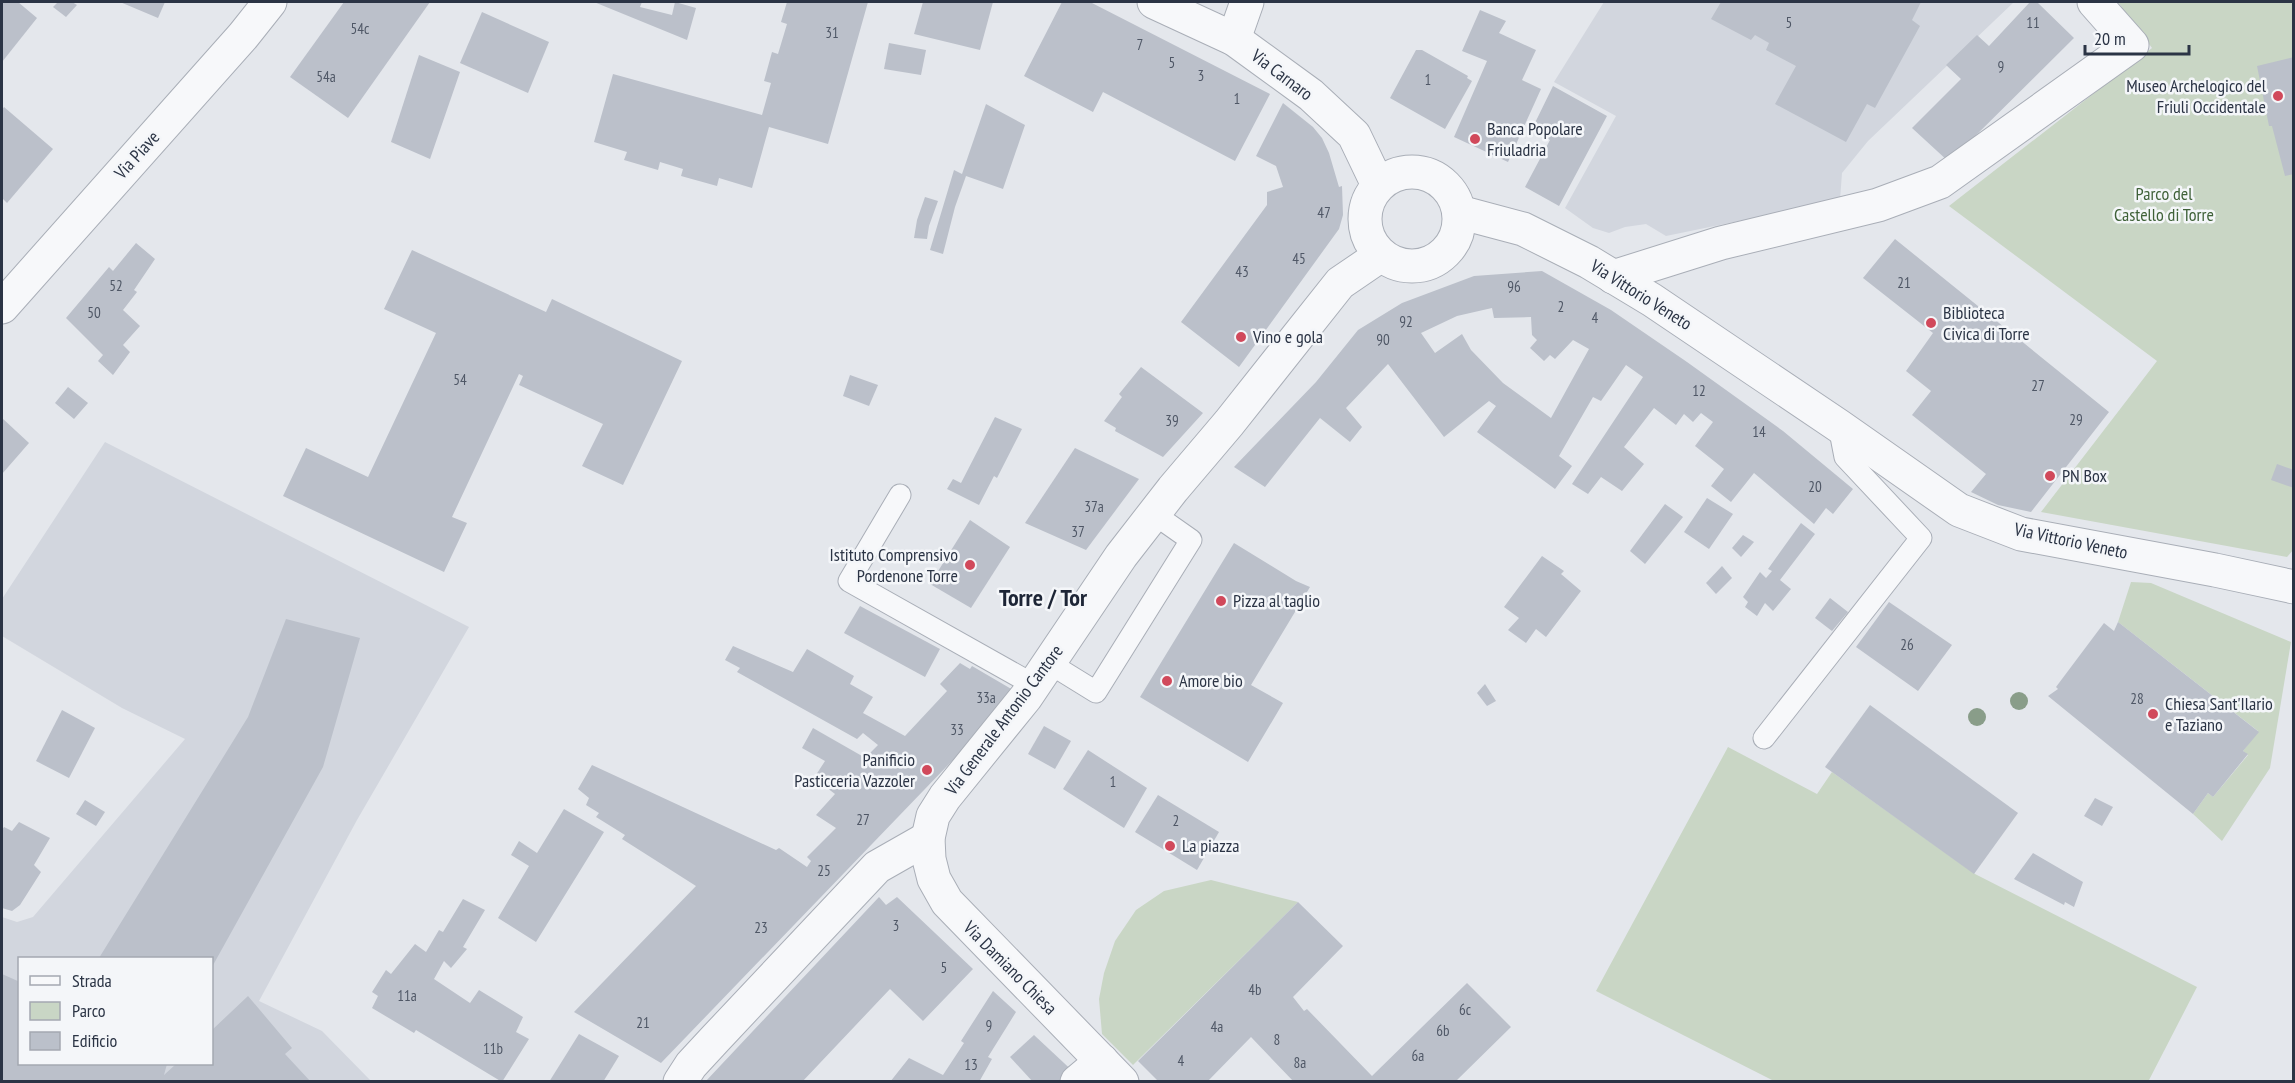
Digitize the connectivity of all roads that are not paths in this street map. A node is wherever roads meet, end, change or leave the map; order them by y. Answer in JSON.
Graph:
{"nodes":[{"id":1,"x":270,"y":2,"type":"edge"},
{"id":2,"x":1154,"y":2,"type":"edge"},
{"id":3,"x":1247,"y":2,"type":"edge"},
{"id":4,"x":2094,"y":2,"type":"edge"},
{"id":5,"x":1234,"y":39,"type":"junction"},
{"id":6,"x":1378,"y":185,"type":"junction"},
{"id":7,"x":1459,"y":212,"type":"junction"},
{"id":8,"x":1380,"y":255,"type":"junction"},
{"id":9,"x":1613,"y":277,"type":"junction"},
{"id":10,"x":2,"y":307,"type":"edge"},
{"id":11,"x":1839,"y":426,"type":"junction"},
{"id":12,"x":900,"y":495,"type":"dead end"},
{"id":13,"x":1154,"y":514,"type":"junction"},
{"id":14,"x":2294,"y":587,"type":"edge"},
{"id":15,"x":1042,"y":674,"type":"junction"},
{"id":16,"x":1764,"y":738,"type":"dead end"},
{"id":17,"x":928,"y":838,"type":"junction"},
{"id":18,"x":1112,"y":1071,"type":"edge"},
{"id":19,"x":680,"y":1082,"type":"edge"},
{"id":20,"x":1077,"y":1082,"type":"edge"}],
"edges":[{"from":1,"to":10,"type":"street","name":"Via Piave"},
{"from":2,"to":5,"type":"street","name":"Via Carnaro"},
{"from":3,"to":5,"type":"street"},
{"from":4,"to":9,"type":"street"},
{"from":5,"to":6,"type":"street","name":"Via Carnaro"},
{"from":6,"to":7,"type":"street"},
{"from":6,"to":8,"type":"street"},
{"from":7,"to":8,"type":"street"},
{"from":7,"to":9,"type":"street","name":"Via Vittorio Veneto"},
{"from":8,"to":13,"type":"street","name":"Via Generale Antonio Cantore"},
{"from":9,"to":11,"type":"street","name":"Via Vittorio Veneto"},
{"from":11,"to":14,"type":"street","name":"Via Vittorio Veneto"},
{"from":11,"to":16,"type":"lane"},
{"from":12,"to":15,"type":"lane"},
{"from":13,"to":15,"type":"street","name":"Via Generale Antonio Cantore"},
{"from":13,"to":15,"type":"lane"},
{"from":15,"to":17,"type":"street","name":"Via Generale Antonio Cantore"},
{"from":17,"to":18,"type":"street","name":"Via Damiano Chiesa"},
{"from":17,"to":19,"type":"street"},
{"from":18,"to":20,"type":"street"}]}
